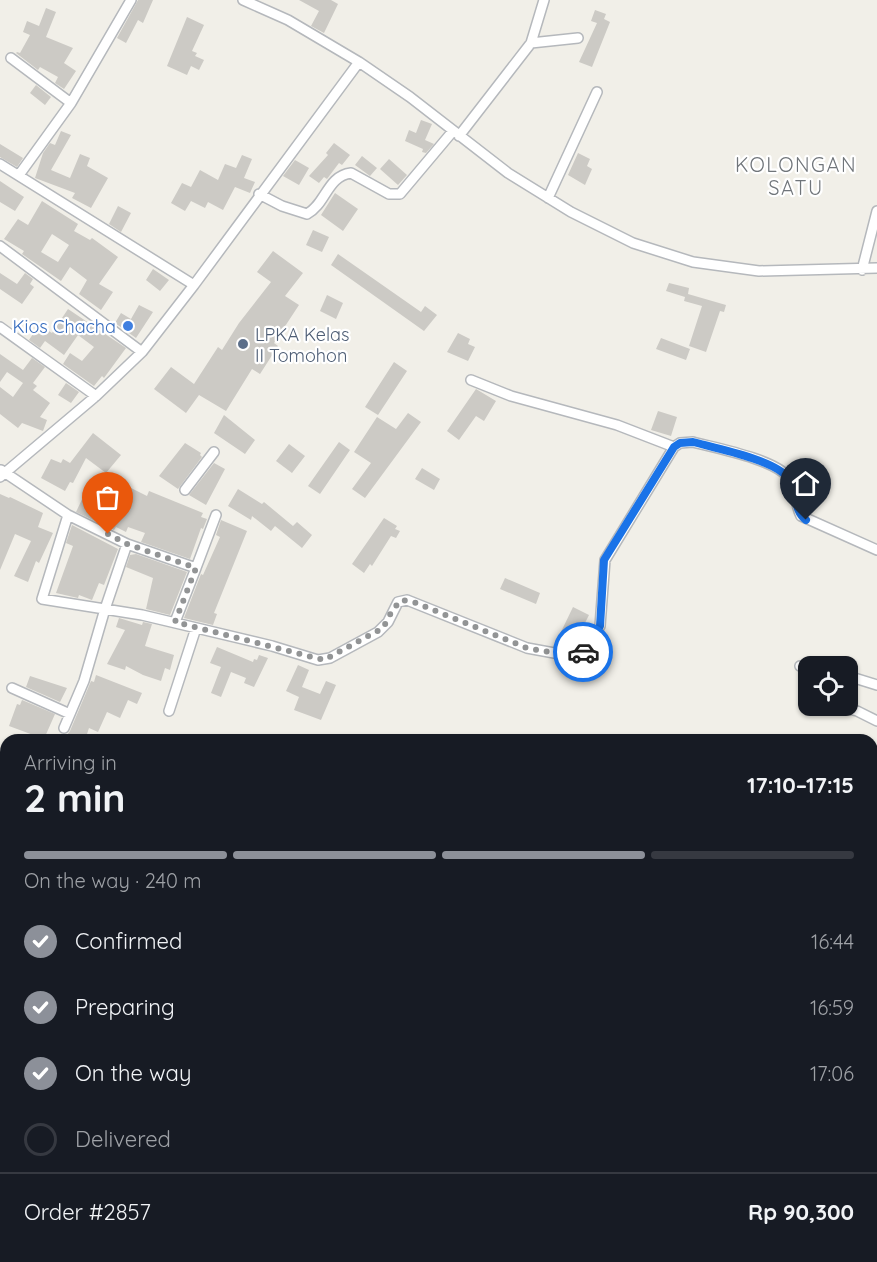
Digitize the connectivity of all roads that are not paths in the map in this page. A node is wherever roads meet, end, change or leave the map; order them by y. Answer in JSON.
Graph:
{"nodes":[{"id":1,"x":131,"y":0,"type":"edge"},
{"id":2,"x":243,"y":0,"type":"edge"},
{"id":3,"x":544,"y":0,"type":"edge"},
{"id":4,"x":578,"y":38,"type":"dead end"},
{"id":5,"x":531,"y":43,"type":"junction"},
{"id":6,"x":11,"y":58,"type":"dead end"},
{"id":7,"x":359,"y":62,"type":"junction"},
{"id":8,"x":597,"y":92,"type":"dead end"},
{"id":9,"x":71,"y":103,"type":"junction"},
{"id":10,"x":456,"y":133,"type":"junction"},
{"id":11,"x":0,"y":164,"type":"edge"},
{"id":12,"x":19,"y":175,"type":"junction"},
{"id":13,"x":259,"y":194,"type":"junction"},
{"id":14,"x":548,"y":198,"type":"junction"},
{"id":15,"x":877,"y":211,"type":"edge"},
{"id":16,"x":0,"y":246,"type":"edge"},
{"id":17,"x":877,"y":268,"type":"edge"},
{"id":18,"x":862,"y":270,"type":"junction"},
{"id":19,"x":194,"y":285,"type":"junction"},
{"id":20,"x":1,"y":329,"type":"edge"},
{"id":21,"x":142,"y":352,"type":"junction"},
{"id":22,"x":471,"y":380,"type":"dead end"},
{"id":23,"x":96,"y":396,"type":"junction"},
{"id":24,"x":674,"y":447,"type":"junction"},
{"id":25,"x":214,"y":452,"type":"dead end"},
{"id":26,"x":1,"y":473,"type":"edge"},
{"id":27,"x":185,"y":490,"type":"dead end"},
{"id":28,"x":69,"y":515,"type":"junction"},
{"id":29,"x":216,"y":515,"type":"dead end"},
{"id":30,"x":127,"y":544,"type":"junction"},
{"id":31,"x":877,"y":550,"type":"edge"},
{"id":32,"x":196,"y":568,"type":"junction"},
{"id":33,"x":105,"y":609,"type":"junction"},
{"id":34,"x":175,"y":622,"type":"junction"},
{"id":35,"x":196,"y":628,"type":"junction"},
{"id":36,"x":858,"y":679,"type":"edge"},
{"id":37,"x":877,"y":685,"type":"edge"},
{"id":38,"x":12,"y":688,"type":"dead end"},
{"id":39,"x":169,"y":711,"type":"dead end"},
{"id":40,"x":858,"y":712,"type":"edge"},
{"id":41,"x":70,"y":714,"type":"junction"},
{"id":42,"x":877,"y":722,"type":"edge"},
{"id":43,"x":64,"y":729,"type":"dead end"}],
"edges":[{"from":1,"to":9,"type":"street"},
{"from":2,"to":7,"type":"street"},
{"from":3,"to":5,"type":"street"},
{"from":4,"to":5,"type":"street"},
{"from":5,"to":10,"type":"street"},
{"from":6,"to":9,"type":"street"},
{"from":7,"to":10,"type":"street"},
{"from":7,"to":13,"type":"street"},
{"from":8,"to":14,"type":"street"},
{"from":9,"to":12,"type":"street"},
{"from":10,"to":13,"type":"street"},
{"from":10,"to":14,"type":"street"},
{"from":11,"to":12,"type":"street"},
{"from":12,"to":19,"type":"street"},
{"from":13,"to":19,"type":"street"},
{"from":14,"to":18,"type":"street"},
{"from":15,"to":18,"type":"street"},
{"from":16,"to":21,"type":"street"},
{"from":17,"to":18,"type":"street"},
{"from":19,"to":21,"type":"street"},
{"from":20,"to":23,"type":"street"},
{"from":21,"to":23,"type":"street"},
{"from":22,"to":24,"type":"street"},
{"from":23,"to":26,"type":"street"},
{"from":24,"to":31,"type":"street"},
{"from":24,"to":35,"type":"street"},
{"from":25,"to":27,"type":"street"},
{"from":26,"to":28,"type":"street"},
{"from":28,"to":30,"type":"street"},
{"from":28,"to":33,"type":"street"},
{"from":29,"to":32,"type":"street"},
{"from":30,"to":32,"type":"street"},
{"from":30,"to":33,"type":"street"},
{"from":32,"to":34,"type":"street"},
{"from":33,"to":34,"type":"street"},
{"from":33,"to":41,"type":"street"},
{"from":34,"to":35,"type":"street"},
{"from":35,"to":39,"type":"street"},
{"from":36,"to":37,"type":"street"},
{"from":38,"to":41,"type":"street"},
{"from":40,"to":42,"type":"street"},
{"from":41,"to":43,"type":"street"}]}
